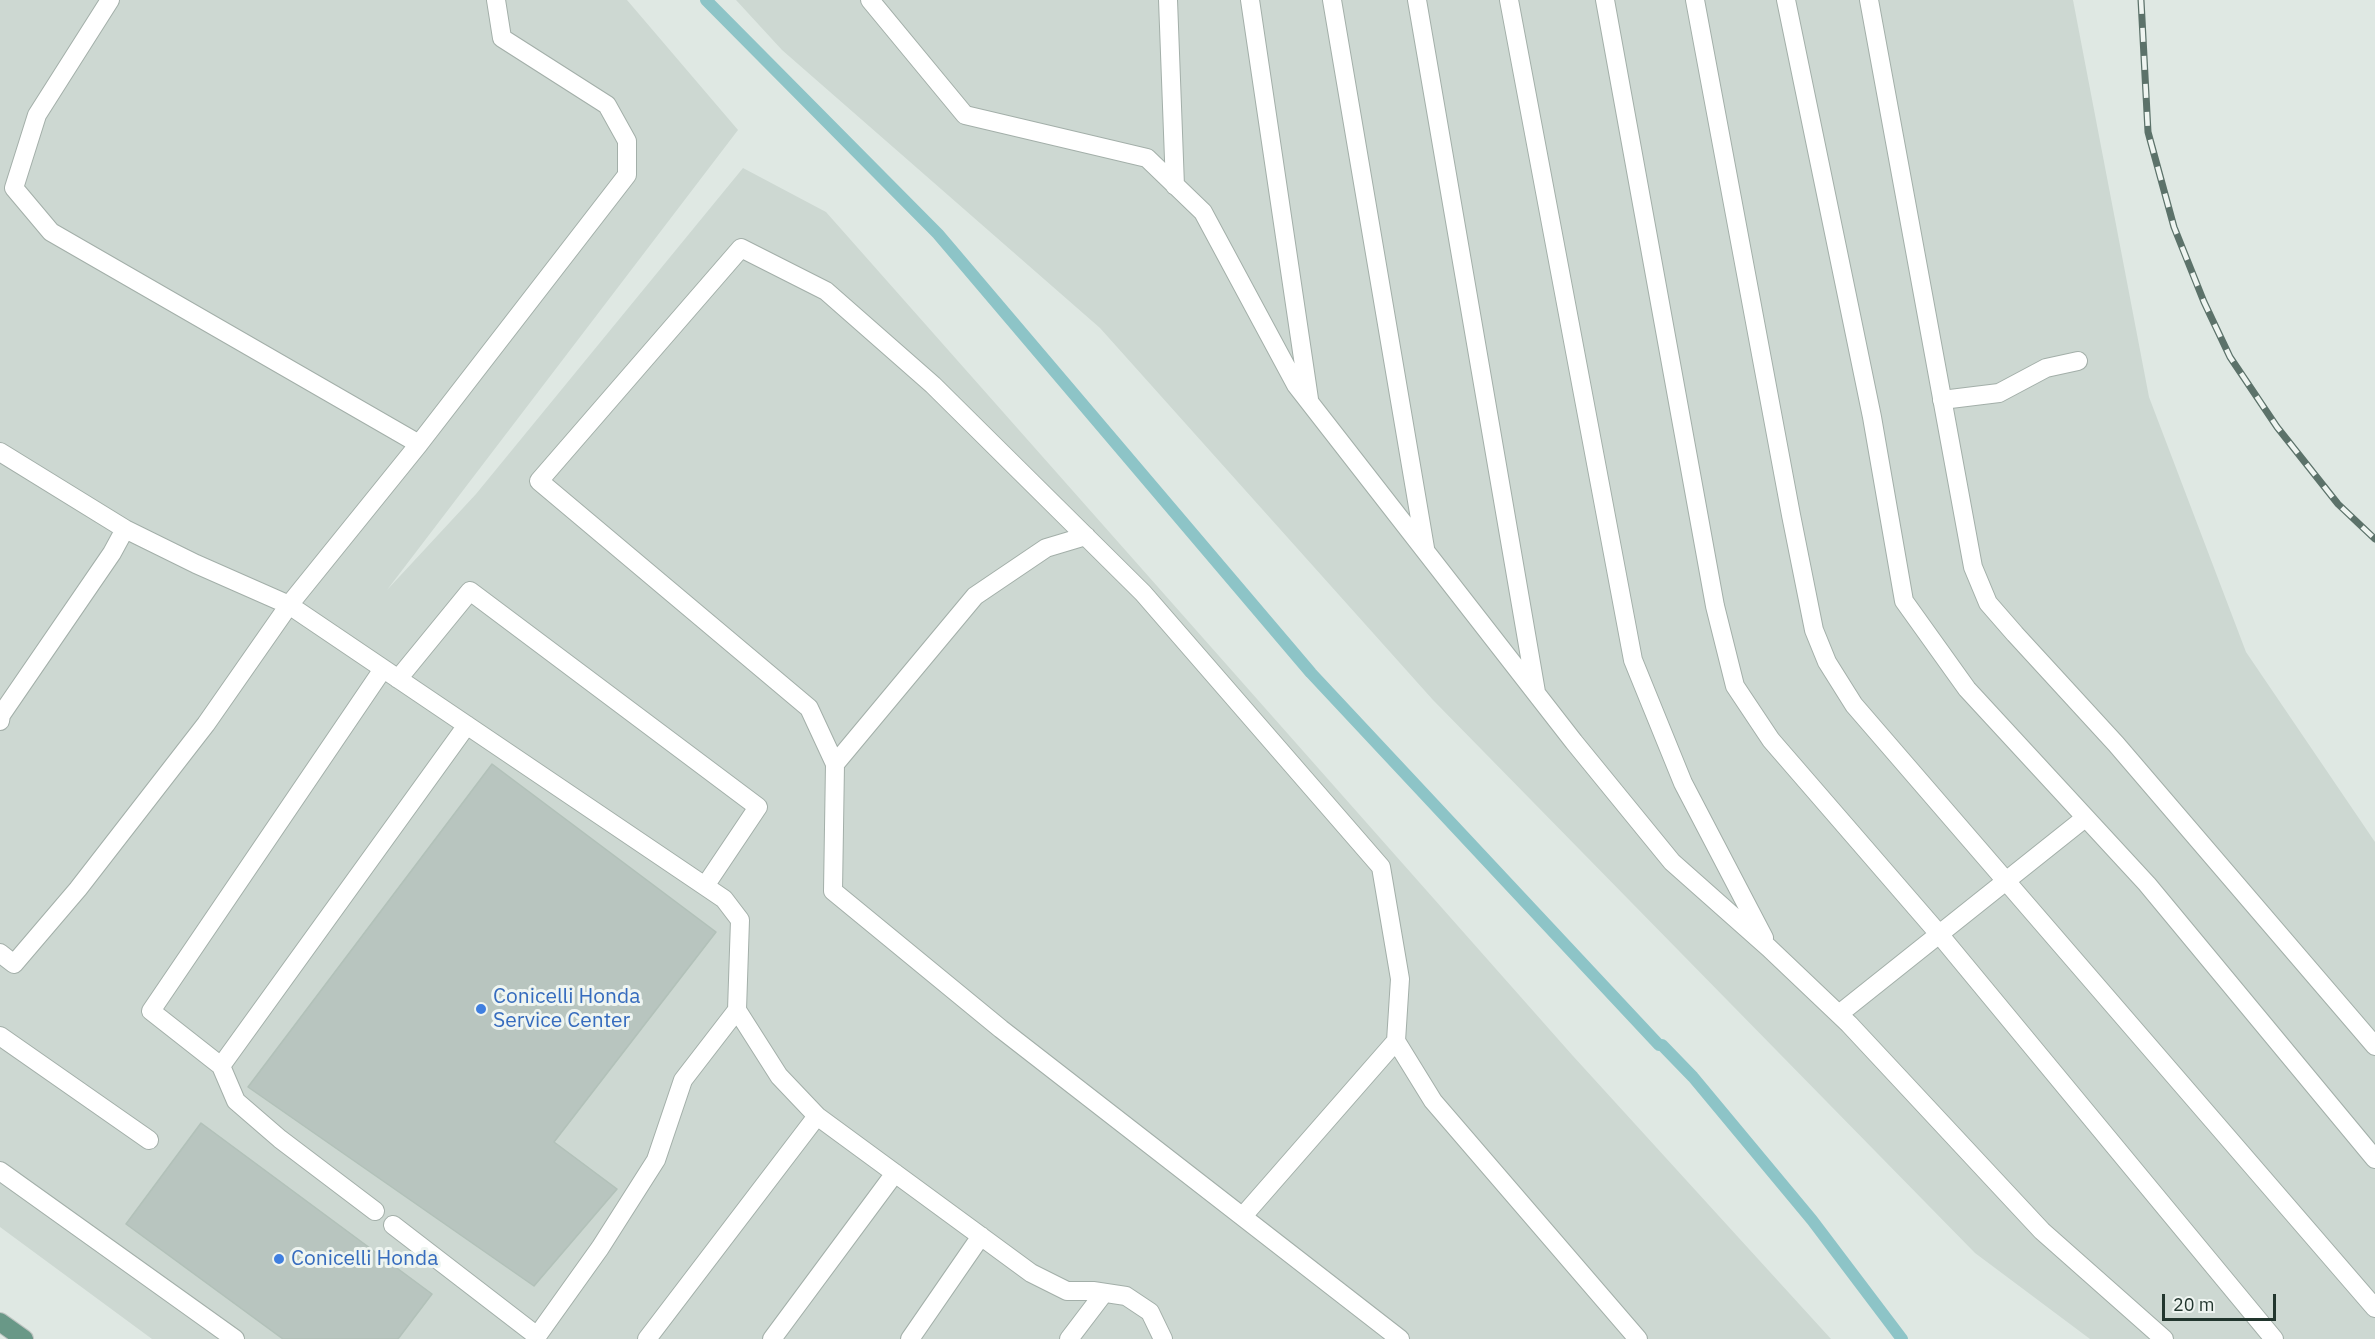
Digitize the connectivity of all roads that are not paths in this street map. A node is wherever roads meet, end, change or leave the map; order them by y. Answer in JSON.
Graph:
{"nodes":[{"id":1,"x":110,"y":0,"type":"edge"},
{"id":2,"x":496,"y":0,"type":"edge"},
{"id":3,"x":870,"y":0,"type":"edge"},
{"id":4,"x":1168,"y":0,"type":"edge"},
{"id":5,"x":1250,"y":0,"type":"edge"},
{"id":6,"x":1332,"y":0,"type":"edge"},
{"id":7,"x":1417,"y":0,"type":"edge"},
{"id":8,"x":1509,"y":0,"type":"edge"},
{"id":9,"x":1605,"y":0,"type":"edge"},
{"id":10,"x":1695,"y":0,"type":"edge"},
{"id":11,"x":1786,"y":0,"type":"edge"},
{"id":12,"x":1869,"y":0,"type":"edge"},
{"id":13,"x":1175,"y":186,"type":"junction"},
{"id":14,"x":2078,"y":361,"type":"dead end"},
{"id":15,"x":1942,"y":400,"type":"junction"},
{"id":16,"x":1309,"y":402,"type":"junction"},
{"id":17,"x":419,"y":444,"type":"junction"},
{"id":18,"x":0,"y":452,"type":"edge"},
{"id":19,"x":124,"y":529,"type":"junction"},
{"id":20,"x":1086,"y":536,"type":"junction"},
{"id":21,"x":1426,"y":552,"type":"junction"},
{"id":22,"x":289,"y":605,"type":"junction"},
{"id":23,"x":391,"y":674,"type":"junction"},
{"id":24,"x":1537,"y":694,"type":"junction"},
{"id":25,"x":0,"y":721,"type":"edge"},
{"id":26,"x":467,"y":725,"type":"junction"},
{"id":27,"x":835,"y":764,"type":"junction"},
{"id":28,"x":2085,"y":818,"type":"junction"},
{"id":29,"x":2006,"y":882,"type":"junction"},
{"id":30,"x":705,"y":886,"type":"junction"},
{"id":31,"x":1939,"y":934,"type":"junction"},
{"id":32,"x":1769,"y":948,"type":"junction"},
{"id":33,"x":0,"y":953,"type":"edge"},
{"id":34,"x":737,"y":1010,"type":"junction"},
{"id":35,"x":1839,"y":1014,"type":"junction"},
{"id":36,"x":0,"y":1036,"type":"edge"},
{"id":37,"x":1396,"y":1041,"type":"junction"},
{"id":38,"x":2375,"y":1046,"type":"edge"},
{"id":39,"x":221,"y":1066,"type":"junction"},
{"id":40,"x":817,"y":1116,"type":"junction"},
{"id":41,"x":149,"y":1140,"type":"dead end"},
{"id":42,"x":2375,"y":1159,"type":"edge"},
{"id":43,"x":0,"y":1172,"type":"edge"},
{"id":44,"x":895,"y":1173,"type":"junction"},
{"id":45,"x":375,"y":1212,"type":"dead end"},
{"id":46,"x":1244,"y":1216,"type":"junction"},
{"id":47,"x":393,"y":1226,"type":"dead end"},
{"id":48,"x":981,"y":1236,"type":"junction"},
{"id":49,"x":1104,"y":1293,"type":"junction"},
{"id":50,"x":2375,"y":1308,"type":"edge"},
{"id":51,"x":0,"y":1322,"type":"edge"},
{"id":52,"x":536,"y":1337,"type":"edge"},
{"id":53,"x":24,"y":1339,"type":"edge"},
{"id":54,"x":235,"y":1339,"type":"edge"},
{"id":55,"x":647,"y":1339,"type":"edge"},
{"id":56,"x":772,"y":1339,"type":"edge"},
{"id":57,"x":910,"y":1339,"type":"edge"},
{"id":58,"x":1069,"y":1339,"type":"edge"},
{"id":59,"x":1163,"y":1339,"type":"edge"},
{"id":60,"x":1400,"y":1339,"type":"edge"},
{"id":61,"x":1638,"y":1339,"type":"edge"},
{"id":62,"x":2164,"y":1339,"type":"edge"},
{"id":63,"x":2274,"y":1339,"type":"edge"}],
"edges":[{"from":1,"to":17,"type":"street"},
{"from":2,"to":17,"type":"street"},
{"from":3,"to":13,"type":"street"},
{"from":4,"to":13,"type":"street"},
{"from":5,"to":16,"type":"street"},
{"from":6,"to":21,"type":"street"},
{"from":7,"to":24,"type":"street"},
{"from":8,"to":32,"type":"street"},
{"from":9,"to":31,"type":"street"},
{"from":10,"to":29,"type":"street"},
{"from":11,"to":28,"type":"street"},
{"from":12,"to":15,"type":"street"},
{"from":13,"to":16,"type":"street"},
{"from":14,"to":15,"type":"street"},
{"from":15,"to":38,"type":"street"},
{"from":16,"to":21,"type":"street"},
{"from":17,"to":22,"type":"street"},
{"from":18,"to":19,"type":"street"},
{"from":19,"to":22,"type":"street"},
{"from":19,"to":25,"type":"street"},
{"from":20,"to":27,"type":"street"},
{"from":20,"to":27,"type":"street"},
{"from":20,"to":37,"type":"street"},
{"from":21,"to":24,"type":"street"},
{"from":22,"to":23,"type":"street"},
{"from":22,"to":33,"type":"street"},
{"from":23,"to":26,"type":"street"},
{"from":23,"to":30,"type":"street"},
{"from":23,"to":39,"type":"street"},
{"from":24,"to":32,"type":"street"},
{"from":26,"to":30,"type":"street"},
{"from":26,"to":39,"type":"street"},
{"from":27,"to":46,"type":"street"},
{"from":28,"to":29,"type":"street"},
{"from":28,"to":42,"type":"street"},
{"from":29,"to":31,"type":"street"},
{"from":29,"to":50,"type":"street"},
{"from":30,"to":34,"type":"street"},
{"from":31,"to":35,"type":"street"},
{"from":31,"to":63,"type":"street"},
{"from":32,"to":35,"type":"street"},
{"from":34,"to":40,"type":"street"},
{"from":34,"to":52,"type":"street"},
{"from":35,"to":62,"type":"street"},
{"from":36,"to":41,"type":"street"},
{"from":37,"to":46,"type":"street"},
{"from":37,"to":61,"type":"street"},
{"from":39,"to":45,"type":"street"},
{"from":40,"to":44,"type":"street"},
{"from":40,"to":55,"type":"street"},
{"from":43,"to":54,"type":"street"},
{"from":44,"to":48,"type":"street"},
{"from":44,"to":56,"type":"street"},
{"from":46,"to":60,"type":"street"},
{"from":47,"to":52,"type":"street"},
{"from":48,"to":49,"type":"street"},
{"from":48,"to":57,"type":"street"},
{"from":49,"to":58,"type":"street"},
{"from":49,"to":59,"type":"street"},
{"from":51,"to":53,"type":"main road"}]}
